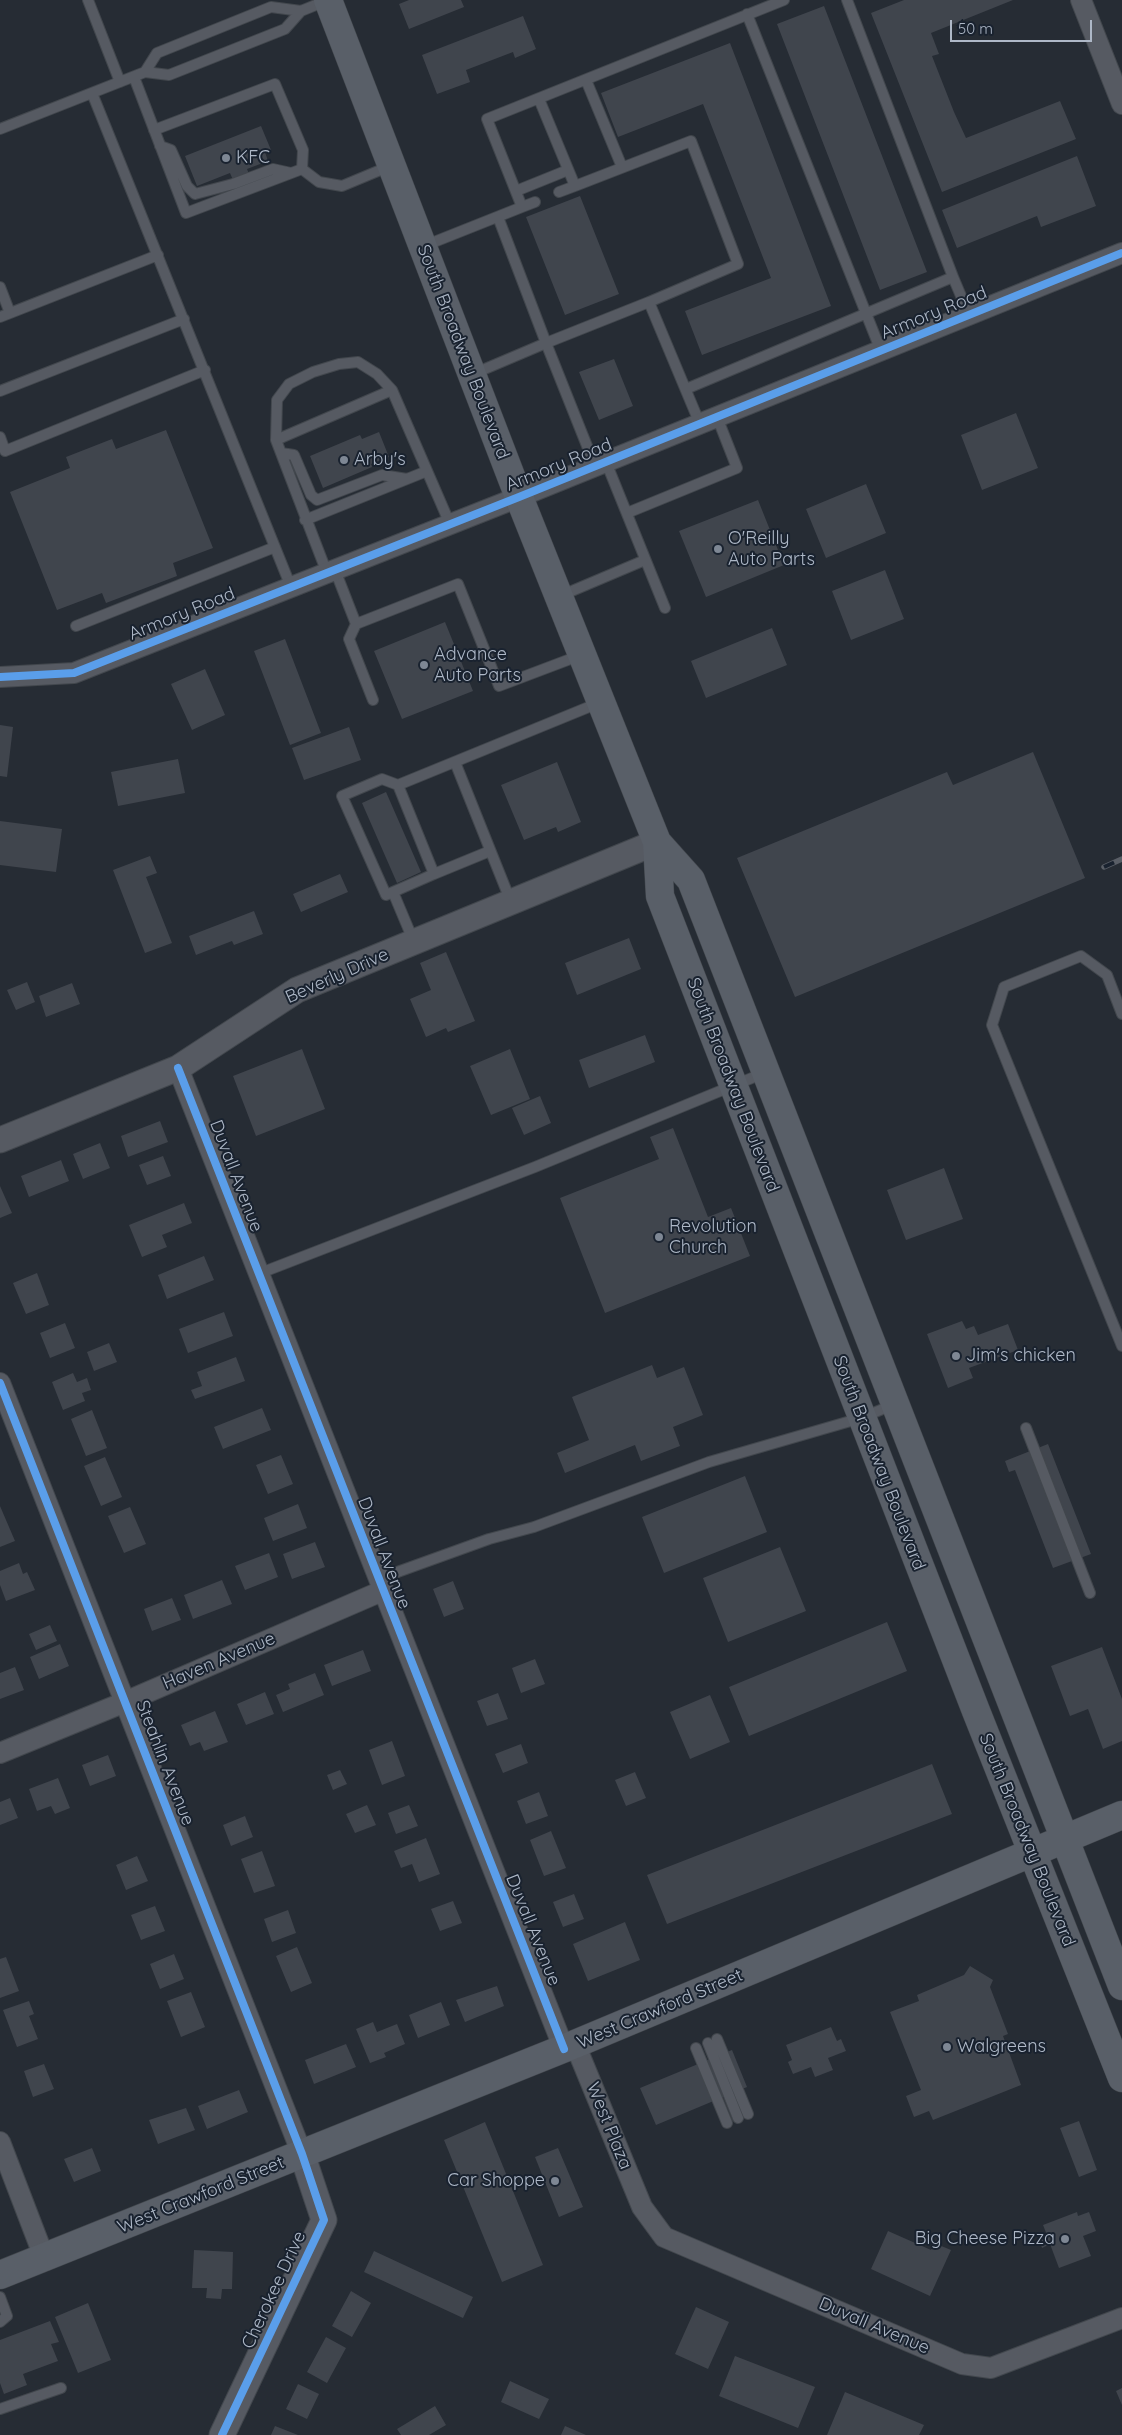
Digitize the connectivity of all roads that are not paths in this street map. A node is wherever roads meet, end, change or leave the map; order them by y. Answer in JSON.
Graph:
{"nodes":[{"id":1,"x":88,"y":0,"type":"edge"},
{"id":2,"x":328,"y":0,"type":"edge"},
{"id":3,"x":784,"y":0,"type":"edge"},
{"id":4,"x":847,"y":0,"type":"edge"},
{"id":5,"x":1081,"y":0,"type":"edge"},
{"id":6,"x":301,"y":11,"type":"junction"},
{"id":7,"x":747,"y":14,"type":"junction"},
{"id":8,"x":145,"y":72,"type":"junction"},
{"id":9,"x":134,"y":77,"type":"junction"},
{"id":10,"x":586,"y":80,"type":"junction"},
{"id":11,"x":120,"y":82,"type":"junction"},
{"id":12,"x":92,"y":93,"type":"junction"},
{"id":13,"x":539,"y":99,"type":"junction"},
{"id":14,"x":1122,"y":104,"type":"edge"},
{"id":15,"x":0,"y":129,"type":"edge"},
{"id":16,"x":154,"y":130,"type":"junction"},
{"id":17,"x":160,"y":146,"type":"junction"},
{"id":18,"x":392,"y":166,"type":"junction"},
{"id":19,"x":622,"y":167,"type":"junction"},
{"id":20,"x":302,"y":169,"type":"junction"},
{"id":21,"x":568,"y":170,"type":"junction"},
{"id":22,"x":291,"y":173,"type":"junction"},
{"id":23,"x":575,"y":186,"type":"junction"},
{"id":24,"x":516,"y":191,"type":"junction"},
{"id":25,"x":559,"y":192,"type":"dead end"},
{"id":26,"x":535,"y":202,"type":"dead end"},
{"id":27,"x":522,"y":207,"type":"junction"},
{"id":28,"x":498,"y":217,"type":"junction"},
{"id":29,"x":423,"y":246,"type":"junction"},
{"id":30,"x":1122,"y":253,"type":"edge"},
{"id":31,"x":158,"y":255,"type":"junction"},
{"id":32,"x":953,"y":277,"type":"junction"},
{"id":33,"x":0,"y":287,"type":"edge"},
{"id":34,"x":649,"y":302,"type":"junction"},
{"id":35,"x":10,"y":313,"type":"junction"},
{"id":36,"x":866,"y":314,"type":"junction"},
{"id":37,"x":969,"y":315,"type":"junction"},
{"id":38,"x":0,"y":317,"type":"edge"},
{"id":39,"x":184,"y":319,"type":"junction"},
{"id":40,"x":546,"y":342,"type":"junction"},
{"id":41,"x":880,"y":351,"type":"junction"},
{"id":42,"x":205,"y":370,"type":"junction"},
{"id":43,"x":472,"y":374,"type":"junction"},
{"id":44,"x":686,"y":389,"type":"junction"},
{"id":45,"x":392,"y":390,"type":"junction"},
{"id":46,"x":0,"y":391,"type":"edge"},
{"id":47,"x":709,"y":420,"type":"junction"},
{"id":48,"x":0,"y":437,"type":"edge"},
{"id":49,"x":276,"y":440,"type":"junction"},
{"id":50,"x":281,"y":453,"type":"junction"},
{"id":51,"x":601,"y":464,"type":"junction"},
{"id":52,"x":427,"y":471,"type":"junction"},
{"id":53,"x":407,"y":479,"type":"junction"},
{"id":54,"x":519,"y":497,"type":"junction"},
{"id":55,"x":627,"y":513,"type":"junction"},
{"id":56,"x":306,"y":520,"type":"junction"},
{"id":57,"x":450,"y":524,"type":"junction"},
{"id":58,"x":275,"y":547,"type":"junction"},
{"id":59,"x":646,"y":560,"type":"junction"},
{"id":60,"x":331,"y":571,"type":"junction"},
{"id":61,"x":291,"y":587,"type":"junction"},
{"id":62,"x":559,"y":597,"type":"junction"},
{"id":63,"x":665,"y":608,"type":"dead end"},
{"id":64,"x":356,"y":624,"type":"junction"},
{"id":65,"x":76,"y":626,"type":"dead end"},
{"id":66,"x":582,"y":655,"type":"junction"},
{"id":67,"x":0,"y":677,"type":"edge"},
{"id":68,"x":373,"y":700,"type":"dead end"},
{"id":69,"x":601,"y":702,"type":"junction"},
{"id":70,"x":455,"y":762,"type":"junction"},
{"id":71,"x":398,"y":784,"type":"junction"},
{"id":72,"x":657,"y":842,"type":"junction"},
{"id":73,"x":490,"y":851,"type":"junction"},
{"id":74,"x":434,"y":874,"type":"junction"},
{"id":75,"x":393,"y":892,"type":"junction"},
{"id":76,"x":511,"y":902,"type":"junction"},
{"id":77,"x":414,"y":942,"type":"junction"},
{"id":78,"x":1122,"y":1014,"type":"edge"},
{"id":79,"x":178,"y":1068,"type":"junction"},
{"id":80,"x":766,"y":1072,"type":"junction"},
{"id":81,"x":734,"y":1085,"type":"junction"},
{"id":82,"x":0,"y":1140,"type":"edge"},
{"id":83,"x":258,"y":1274,"type":"junction"},
{"id":84,"x":1122,"y":1346,"type":"edge"},
{"id":85,"x":0,"y":1383,"type":"edge"},
{"id":86,"x":896,"y":1404,"type":"junction"},
{"id":87,"x":861,"y":1418,"type":"junction"},
{"id":88,"x":1026,"y":1428,"type":"dead end"},
{"id":89,"x":380,"y":1585,"type":"junction"},
{"id":90,"x":1090,"y":1593,"type":"dead end"},
{"id":91,"x":125,"y":1702,"type":"junction"},
{"id":92,"x":0,"y":1753,"type":"edge"},
{"id":93,"x":1122,"y":1815,"type":"edge"},
{"id":94,"x":1065,"y":1839,"type":"junction"},
{"id":95,"x":1031,"y":1853,"type":"junction"},
{"id":96,"x":1122,"y":1986,"type":"edge"},
{"id":97,"x":712,"y":2041,"type":"dead end"},
{"id":98,"x":570,"y":2047,"type":"junction"},
{"id":99,"x":696,"y":2048,"type":"dead end"},
{"id":100,"x":1122,"y":2078,"type":"edge"},
{"id":101,"x":743,"y":2116,"type":"dead end"},
{"id":102,"x":727,"y":2123,"type":"dead end"},
{"id":103,"x":0,"y":2142,"type":"edge"},
{"id":104,"x":302,"y":2154,"type":"junction"},
{"id":105,"x":642,"y":2207,"type":"joint"},
{"id":106,"x":44,"y":2258,"type":"junction"},
{"id":107,"x":0,"y":2275,"type":"edge"},
{"id":108,"x":0,"y":2297,"type":"edge"},
{"id":109,"x":1122,"y":2318,"type":"edge"},
{"id":110,"x":0,"y":2322,"type":"edge"},
{"id":111,"x":61,"y":2388,"type":"dead end"},
{"id":112,"x":0,"y":2409,"type":"edge"},
{"id":113,"x":222,"y":2435,"type":"edge"}],
"edges":[{"from":1,"to":11,"type":"lane"},
{"from":2,"to":6,"type":"lane"},
{"from":2,"to":18,"type":"main road","name":"South Broadway Boulevard"},
{"from":3,"to":7,"type":"lane"},
{"from":4,"to":32,"type":"lane"},
{"from":5,"to":14,"type":"street"},
{"from":6,"to":8,"type":"lane"},
{"from":6,"to":8,"type":"lane"},
{"from":7,"to":10,"type":"lane"},
{"from":7,"to":36,"type":"lane"},
{"from":8,"to":9,"type":"lane"},
{"from":9,"to":11,"type":"lane"},
{"from":9,"to":16,"type":"lane"},
{"from":10,"to":13,"type":"lane"},
{"from":10,"to":19,"type":"lane"},
{"from":11,"to":12,"type":"lane"},
{"from":12,"to":15,"type":"lane"},
{"from":12,"to":31,"type":"lane"},
{"from":13,"to":21,"type":"lane"},
{"from":13,"to":24,"type":"lane"},
{"from":16,"to":17,"type":"lane"},
{"from":16,"to":20,"type":"lane"},
{"from":17,"to":22,"type":"lane"},
{"from":17,"to":22,"type":"lane"},
{"from":18,"to":20,"type":"lane"},
{"from":18,"to":29,"type":"main road","name":"South Broadway Boulevard"},
{"from":19,"to":23,"type":"lane"},
{"from":19,"to":34,"type":"lane"},
{"from":20,"to":22,"type":"lane"},
{"from":21,"to":23,"type":"lane"},
{"from":21,"to":24,"type":"lane"},
{"from":23,"to":25,"type":"lane"},
{"from":24,"to":27,"type":"lane"},
{"from":26,"to":27,"type":"lane"},
{"from":27,"to":28,"type":"lane"},
{"from":28,"to":29,"type":"lane"},
{"from":28,"to":40,"type":"lane"},
{"from":29,"to":43,"type":"main road","name":"South Broadway Boulevard"},
{"from":30,"to":37,"type":"street","name":"Armory Road"},
{"from":31,"to":35,"type":"lane"},
{"from":31,"to":39,"type":"lane"},
{"from":32,"to":36,"type":"lane"},
{"from":32,"to":37,"type":"lane"},
{"from":33,"to":35,"type":"lane"},
{"from":34,"to":40,"type":"lane"},
{"from":34,"to":44,"type":"lane"},
{"from":35,"to":38,"type":"lane"},
{"from":36,"to":41,"type":"lane"},
{"from":36,"to":44,"type":"lane"},
{"from":37,"to":41,"type":"street","name":"Armory Road"},
{"from":39,"to":42,"type":"lane"},
{"from":39,"to":46,"type":"lane"},
{"from":40,"to":43,"type":"lane"},
{"from":40,"to":51,"type":"lane"},
{"from":41,"to":47,"type":"street","name":"Armory Road"},
{"from":42,"to":48,"type":"lane"},
{"from":42,"to":58,"type":"lane"},
{"from":43,"to":54,"type":"main road","name":"South Broadway Boulevard"},
{"from":44,"to":47,"type":"lane"},
{"from":45,"to":49,"type":"lane"},
{"from":45,"to":49,"type":"lane"},
{"from":45,"to":52,"type":"lane"},
{"from":47,"to":51,"type":"street","name":"Armory Road"},
{"from":47,"to":55,"type":"lane"},
{"from":49,"to":50,"type":"lane"},
{"from":50,"to":53,"type":"lane"},
{"from":50,"to":56,"type":"lane"},
{"from":51,"to":54,"type":"street","name":"Armory Road"},
{"from":51,"to":55,"type":"lane"},
{"from":52,"to":53,"type":"lane"},
{"from":52,"to":57,"type":"lane"},
{"from":53,"to":56,"type":"lane"},
{"from":54,"to":57,"type":"street","name":"Armory Road"},
{"from":54,"to":62,"type":"main road","name":"South Broadway Boulevard"},
{"from":55,"to":59,"type":"lane"},
{"from":56,"to":60,"type":"lane"},
{"from":57,"to":60,"type":"street","name":"Armory Road"},
{"from":58,"to":61,"type":"lane"},
{"from":58,"to":65,"type":"lane"},
{"from":59,"to":62,"type":"lane"},
{"from":59,"to":63,"type":"lane"},
{"from":60,"to":61,"type":"street","name":"Armory Road"},
{"from":60,"to":64,"type":"lane"},
{"from":61,"to":67,"type":"street","name":"Armory Road"},
{"from":62,"to":66,"type":"main road","name":"South Broadway Boulevard"},
{"from":64,"to":66,"type":"lane"},
{"from":64,"to":68,"type":"lane"},
{"from":66,"to":69,"type":"main road","name":"South Broadway Boulevard"},
{"from":69,"to":70,"type":"lane"},
{"from":69,"to":72,"type":"main road","name":"South Broadway Boulevard"},
{"from":70,"to":71,"type":"lane"},
{"from":70,"to":73,"type":"lane"},
{"from":71,"to":74,"type":"lane"},
{"from":71,"to":75,"type":"lane"},
{"from":72,"to":76,"type":"street","name":"Beverly Drive"},
{"from":72,"to":80,"type":"main road","name":"South Broadway Boulevard"},
{"from":72,"to":81,"type":"main road","name":"South Broadway Boulevard"},
{"from":73,"to":74,"type":"lane"},
{"from":73,"to":76,"type":"lane"},
{"from":74,"to":75,"type":"lane"},
{"from":75,"to":77,"type":"lane"},
{"from":76,"to":77,"type":"street","name":"Beverly Drive"},
{"from":77,"to":79,"type":"street","name":"Beverly Drive"},
{"from":78,"to":84,"type":"lane"},
{"from":79,"to":82,"type":"street","name":"Beverly Drive"},
{"from":79,"to":83,"type":"street","name":"Duvall Avenue"},
{"from":80,"to":81,"type":"lane"},
{"from":80,"to":86,"type":"main road","name":"South Broadway Boulevard"},
{"from":81,"to":83,"type":"lane"},
{"from":81,"to":87,"type":"main road","name":"South Broadway Boulevard"},
{"from":83,"to":89,"type":"street","name":"Duvall Avenue"},
{"from":85,"to":91,"type":"street","name":"Steahlin Avenue"},
{"from":86,"to":87,"type":"lane"},
{"from":86,"to":94,"type":"main road","name":"South Broadway Boulevard"},
{"from":87,"to":89,"type":"lane"},
{"from":87,"to":95,"type":"main road","name":"South Broadway Boulevard"},
{"from":88,"to":90,"type":"lane"},
{"from":89,"to":91,"type":"street","name":"Haven Avenue"},
{"from":89,"to":98,"type":"street","name":"Duvall Avenue"},
{"from":91,"to":92,"type":"street","name":"Haven Avenue"},
{"from":91,"to":104,"type":"street","name":"Steahlin Avenue"},
{"from":93,"to":94,"type":"main road","name":"West Crawford Street"},
{"from":94,"to":95,"type":"main road","name":"West Crawford Street"},
{"from":94,"to":96,"type":"main road","name":"South Broadway Boulevard"},
{"from":95,"to":98,"type":"main road","name":"West Crawford Street"},
{"from":95,"to":100,"type":"main road","name":"South Broadway Boulevard"},
{"from":97,"to":101,"type":"lane"},
{"from":98,"to":104,"type":"main road","name":"West Crawford Street"},
{"from":98,"to":105,"type":"street","name":"West Plaza"},
{"from":99,"to":102,"type":"lane"},
{"from":103,"to":106,"type":"street"},
{"from":104,"to":106,"type":"main road","name":"West Crawford Street"},
{"from":104,"to":113,"type":"street","name":"Cherokee Drive"},
{"from":105,"to":109,"type":"street","name":"Duvall Avenue"},
{"from":106,"to":107,"type":"main road","name":"West Crawford Street"},
{"from":108,"to":110,"type":"lane"},
{"from":111,"to":112,"type":"lane"}]}
